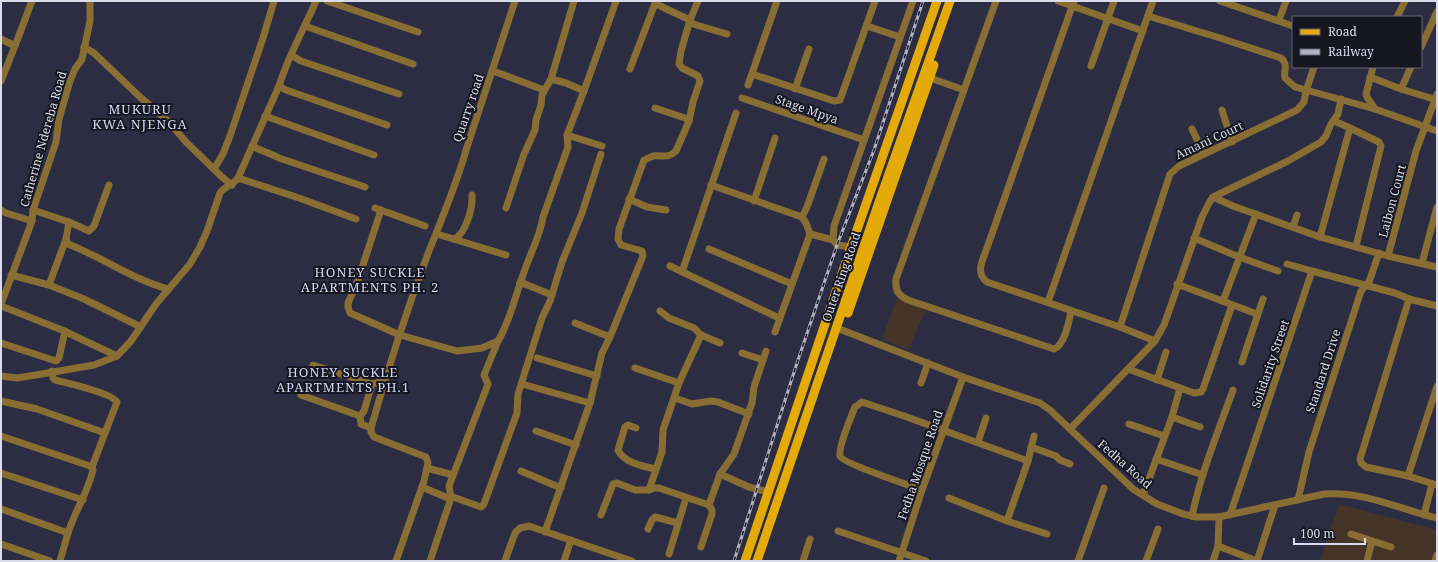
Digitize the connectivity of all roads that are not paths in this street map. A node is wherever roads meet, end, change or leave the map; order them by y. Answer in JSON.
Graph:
{"nodes":[{"id":1,"x":32,"y":1,"type":"edge"},
{"id":2,"x":90,"y":1,"type":"edge"},
{"id":3,"x":274,"y":1,"type":"edge"},
{"id":4,"x":316,"y":1,"type":"edge"},
{"id":5,"x":327,"y":1,"type":"edge"},
{"id":6,"x":515,"y":1,"type":"edge"},
{"id":7,"x":574,"y":1,"type":"edge"},
{"id":8,"x":616,"y":1,"type":"edge"},
{"id":9,"x":698,"y":1,"type":"edge"},
{"id":10,"x":777,"y":1,"type":"edge"},
{"id":11,"x":875,"y":1,"type":"edge"},
{"id":12,"x":913,"y":1,"type":"edge"},
{"id":13,"x":937,"y":1,"type":"edge"},
{"id":14,"x":950,"y":1,"type":"edge"},
{"id":15,"x":956,"y":1,"type":"edge"},
{"id":16,"x":996,"y":1,"type":"edge"},
{"id":17,"x":1058,"y":1,"type":"edge"},
{"id":18,"x":1114,"y":1,"type":"edge"},
{"id":19,"x":1153,"y":1,"type":"edge"},
{"id":20,"x":1220,"y":1,"type":"edge"},
{"id":21,"x":1286,"y":1,"type":"edge"},
{"id":22,"x":1405,"y":1,"type":"edge"},
{"id":23,"x":656,"y":2,"type":"edge"},
{"id":24,"x":1073,"y":4,"type":"edge"},
{"id":25,"x":1437,"y":12,"type":"edge"},
{"id":26,"x":1148,"y":16,"type":"junction"},
{"id":27,"x":1398,"y":16,"type":"edge"},
{"id":28,"x":1108,"y":19,"type":"junction"},
{"id":29,"x":690,"y":20,"type":"junction"},
{"id":30,"x":1279,"y":20,"type":"junction"},
{"id":31,"x":305,"y":26,"type":"junction"},
{"id":32,"x":867,"y":26,"type":"junction"},
{"id":33,"x":1292,"y":26,"type":"edge"},
{"id":34,"x":1143,"y":31,"type":"junction"},
{"id":35,"x":418,"y":32,"type":"dead end"},
{"id":36,"x":727,"y":34,"type":"dead end"},
{"id":37,"x":900,"y":37,"type":"junction"},
{"id":38,"x":1,"y":39,"type":"edge"},
{"id":39,"x":1422,"y":44,"type":"edge"},
{"id":40,"x":15,"y":46,"type":"junction"},
{"id":41,"x":84,"y":47,"type":"junction"},
{"id":42,"x":809,"y":49,"type":"dead end"},
{"id":43,"x":291,"y":55,"type":"junction"},
{"id":44,"x":413,"y":64,"type":"dead end"},
{"id":45,"x":1092,"y":66,"type":"dead end"},
{"id":46,"x":1314,"y":68,"type":"edge"},
{"id":47,"x":1373,"y":68,"type":"edge"},
{"id":48,"x":1411,"y":68,"type":"edge"},
{"id":49,"x":630,"y":69,"type":"dead end"},
{"id":50,"x":493,"y":71,"type":"junction"},
{"id":51,"x":752,"y":74,"type":"junction"},
{"id":52,"x":1370,"y":77,"type":"junction"},
{"id":53,"x":930,"y":78,"type":"junction"},
{"id":54,"x":551,"y":79,"type":"junction"},
{"id":55,"x":1,"y":81,"type":"edge"},
{"id":56,"x":748,"y":85,"type":"dead end"},
{"id":57,"x":279,"y":86,"type":"junction"},
{"id":58,"x":795,"y":89,"type":"junction"},
{"id":59,"x":1401,"y":89,"type":"junction"},
{"id":60,"x":544,"y":90,"type":"junction"},
{"id":61,"x":964,"y":90,"type":"junction"},
{"id":62,"x":1306,"y":91,"type":"junction"},
{"id":63,"x":584,"y":92,"type":"junction"},
{"id":64,"x":399,"y":94,"type":"dead end"},
{"id":65,"x":742,"y":98,"type":"dead end"},
{"id":66,"x":1436,"y":98,"type":"edge"},
{"id":67,"x":1341,"y":99,"type":"junction"},
{"id":68,"x":655,"y":108,"type":"dead end"},
{"id":69,"x":1375,"y":109,"type":"junction"},
{"id":70,"x":1222,"y":110,"type":"dead end"},
{"id":71,"x":736,"y":113,"type":"dead end"},
{"id":72,"x":265,"y":116,"type":"junction"},
{"id":73,"x":689,"y":121,"type":"junction"},
{"id":74,"x":1334,"y":121,"type":"junction"},
{"id":75,"x":386,"y":125,"type":"dead end"},
{"id":76,"x":1426,"y":127,"type":"junction"},
{"id":77,"x":1350,"y":128,"type":"junction"},
{"id":78,"x":1192,"y":129,"type":"dead end"},
{"id":79,"x":1437,"y":131,"type":"edge"},
{"id":80,"x":568,"y":135,"type":"junction"},
{"id":81,"x":775,"y":138,"type":"dead end"},
{"id":82,"x":864,"y":140,"type":"junction"},
{"id":83,"x":1232,"y":142,"type":"junction"},
{"id":84,"x":252,"y":146,"type":"junction"},
{"id":85,"x":602,"y":146,"type":"dead end"},
{"id":86,"x":601,"y":154,"type":"dead end"},
{"id":87,"x":1204,"y":154,"type":"junction"},
{"id":88,"x":374,"y":155,"type":"dead end"},
{"id":89,"x":824,"y":159,"type":"dead end"},
{"id":90,"x":214,"y":169,"type":"junction"},
{"id":91,"x":238,"y":178,"type":"junction"},
{"id":92,"x":109,"y":185,"type":"dead end"},
{"id":93,"x":232,"y":185,"type":"junction"},
{"id":94,"x":711,"y":185,"type":"junction"},
{"id":95,"x":365,"y":187,"type":"dead end"},
{"id":96,"x":472,"y":195,"type":"dead end"},
{"id":97,"x":1213,"y":197,"type":"junction"},
{"id":98,"x":630,"y":199,"type":"junction"},
{"id":99,"x":754,"y":201,"type":"junction"},
{"id":100,"x":1437,"y":207,"type":"edge"},
{"id":101,"x":506,"y":208,"type":"dead end"},
{"id":102,"x":1,"y":210,"type":"edge"},
{"id":103,"x":33,"y":210,"type":"junction"},
{"id":104,"x":666,"y":210,"type":"dead end"},
{"id":105,"x":1256,"y":214,"type":"junction"},
{"id":106,"x":1297,"y":215,"type":"dead end"},
{"id":107,"x":802,"y":217,"type":"junction"},
{"id":108,"x":356,"y":219,"type":"dead end"},
{"id":109,"x":32,"y":221,"type":"junction"},
{"id":110,"x":69,"y":222,"type":"junction"},
{"id":111,"x":425,"y":226,"type":"dead end"},
{"id":112,"x":1293,"y":227,"type":"junction"},
{"id":113,"x":437,"y":234,"type":"junction"},
{"id":114,"x":810,"y":234,"type":"junction"},
{"id":115,"x":1320,"y":237,"type":"junction"},
{"id":116,"x":1194,"y":238,"type":"junction"},
{"id":117,"x":66,"y":239,"type":"junction"},
{"id":118,"x":454,"y":239,"type":"junction"},
{"id":119,"x":833,"y":240,"type":"junction"},
{"id":120,"x":1356,"y":246,"type":"junction"},
{"id":121,"x":851,"y":247,"type":"junction"},
{"id":122,"x":710,"y":249,"type":"dead end"},
{"id":123,"x":1378,"y":254,"type":"junction"},
{"id":124,"x":506,"y":255,"type":"dead end"},
{"id":125,"x":1388,"y":256,"type":"junction"},
{"id":126,"x":1240,"y":257,"type":"junction"},
{"id":127,"x":1422,"y":263,"type":"junction"},
{"id":128,"x":1287,"y":264,"type":"dead end"},
{"id":129,"x":670,"y":266,"type":"dead end"},
{"id":130,"x":1437,"y":267,"type":"edge"},
{"id":131,"x":1278,"y":271,"type":"dead end"},
{"id":132,"x":1312,"y":271,"type":"junction"},
{"id":133,"x":682,"y":272,"type":"junction"},
{"id":134,"x":11,"y":275,"type":"junction"},
{"id":135,"x":1,"y":279,"type":"edge"},
{"id":136,"x":520,"y":282,"type":"junction"},
{"id":137,"x":9,"y":284,"type":"junction"},
{"id":138,"x":792,"y":284,"type":"junction"},
{"id":139,"x":1178,"y":284,"type":"junction"},
{"id":140,"x":50,"y":285,"type":"junction"},
{"id":141,"x":1364,"y":286,"type":"junction"},
{"id":142,"x":168,"y":289,"type":"junction"},
{"id":143,"x":552,"y":295,"type":"junction"},
{"id":144,"x":1263,"y":299,"type":"dead end"},
{"id":145,"x":1409,"y":299,"type":"junction"},
{"id":146,"x":1223,"y":301,"type":"junction"},
{"id":147,"x":1048,"y":302,"type":"junction"},
{"id":148,"x":1,"y":305,"type":"edge"},
{"id":149,"x":1232,"y":305,"type":"junction"},
{"id":150,"x":1437,"y":306,"type":"edge"},
{"id":151,"x":660,"y":311,"type":"dead end"},
{"id":152,"x":1071,"y":311,"type":"junction"},
{"id":153,"x":1257,"y":314,"type":"junction"},
{"id":154,"x":779,"y":318,"type":"junction"},
{"id":155,"x":575,"y":323,"type":"dead end"},
{"id":156,"x":141,"y":327,"type":"junction"},
{"id":157,"x":1120,"y":327,"type":"junction"},
{"id":158,"x":842,"y":330,"type":"junction"},
{"id":159,"x":65,"y":331,"type":"junction"},
{"id":160,"x":774,"y":332,"type":"dead end"},
{"id":161,"x":400,"y":335,"type":"junction"},
{"id":162,"x":700,"y":335,"type":"junction"},
{"id":163,"x":610,"y":337,"type":"junction"},
{"id":164,"x":498,"y":341,"type":"junction"},
{"id":165,"x":1155,"y":341,"type":"junction"},
{"id":166,"x":1,"y":343,"type":"edge"},
{"id":167,"x":720,"y":343,"type":"dead end"},
{"id":168,"x":766,"y":351,"type":"dead end"},
{"id":169,"x":1166,"y":352,"type":"dead end"},
{"id":170,"x":742,"y":353,"type":"dead end"},
{"id":171,"x":117,"y":356,"type":"junction"},
{"id":172,"x":537,"y":358,"type":"dead end"},
{"id":173,"x":763,"y":360,"type":"junction"},
{"id":174,"x":1242,"y":362,"type":"dead end"},
{"id":175,"x":928,"y":363,"type":"junction"},
{"id":176,"x":312,"y":365,"type":"dead end"},
{"id":177,"x":635,"y":368,"type":"dead end"},
{"id":178,"x":1128,"y":369,"type":"junction"},
{"id":179,"x":52,"y":372,"type":"junction"},
{"id":180,"x":1,"y":376,"type":"edge"},
{"id":181,"x":596,"y":376,"type":"junction"},
{"id":182,"x":963,"y":377,"type":"junction"},
{"id":183,"x":1157,"y":380,"type":"junction"},
{"id":184,"x":384,"y":383,"type":"junction"},
{"id":185,"x":679,"y":383,"type":"junction"},
{"id":186,"x":921,"y":383,"type":"dead end"},
{"id":187,"x":372,"y":384,"type":"junction"},
{"id":188,"x":522,"y":384,"type":"junction"},
{"id":189,"x":1437,"y":386,"type":"edge"},
{"id":190,"x":1180,"y":388,"type":"junction"},
{"id":191,"x":1233,"y":390,"type":"dead end"},
{"id":192,"x":301,"y":395,"type":"dead end"},
{"id":193,"x":675,"y":398,"type":"junction"},
{"id":194,"x":1,"y":401,"type":"edge"},
{"id":195,"x":590,"y":403,"type":"junction"},
{"id":196,"x":748,"y":414,"type":"junction"},
{"id":197,"x":360,"y":416,"type":"junction"},
{"id":198,"x":1172,"y":417,"type":"junction"},
{"id":199,"x":986,"y":418,"type":"dead end"},
{"id":200,"x":1129,"y":424,"type":"dead end"},
{"id":201,"x":1200,"y":427,"type":"dead end"},
{"id":202,"x":371,"y":428,"type":"junction"},
{"id":203,"x":636,"y":428,"type":"dead end"},
{"id":204,"x":1070,"y":429,"type":"junction"},
{"id":205,"x":943,"y":430,"type":"junction"},
{"id":206,"x":536,"y":431,"type":"dead end"},
{"id":207,"x":105,"y":433,"type":"junction"},
{"id":208,"x":1,"y":436,"type":"edge"},
{"id":209,"x":1034,"y":436,"type":"dead end"},
{"id":210,"x":1164,"y":436,"type":"junction"},
{"id":211,"x":978,"y":442,"type":"junction"},
{"id":212,"x":576,"y":445,"type":"junction"},
{"id":213,"x":1031,"y":447,"type":"junction"},
{"id":214,"x":798,"y":452,"type":"junction"},
{"id":215,"x":1156,"y":459,"type":"junction"},
{"id":216,"x":1028,"y":461,"type":"junction"},
{"id":217,"x":1070,"y":464,"type":"dead end"},
{"id":218,"x":92,"y":467,"type":"junction"},
{"id":219,"x":427,"y":468,"type":"junction"},
{"id":220,"x":656,"y":469,"type":"junction"},
{"id":221,"x":521,"y":471,"type":"dead end"},
{"id":222,"x":1,"y":473,"type":"edge"},
{"id":223,"x":720,"y":474,"type":"junction"},
{"id":224,"x":453,"y":475,"type":"junction"},
{"id":225,"x":1203,"y":475,"type":"junction"},
{"id":226,"x":1408,"y":476,"type":"junction"},
{"id":227,"x":1435,"y":485,"type":"edge"},
{"id":228,"x":422,"y":487,"type":"junction"},
{"id":229,"x":560,"y":488,"type":"junction"},
{"id":230,"x":1104,"y":488,"type":"dead end"},
{"id":231,"x":649,"y":490,"type":"junction"},
{"id":232,"x":922,"y":490,"type":"junction"},
{"id":233,"x":768,"y":492,"type":"junction"},
{"id":234,"x":1143,"y":495,"type":"junction"},
{"id":235,"x":686,"y":498,"type":"junction"},
{"id":236,"x":949,"y":498,"type":"dead end"},
{"id":237,"x":450,"y":499,"type":"junction"},
{"id":238,"x":83,"y":500,"type":"junction"},
{"id":239,"x":1298,"y":500,"type":"junction"},
{"id":240,"x":1275,"y":504,"type":"junction"},
{"id":241,"x":709,"y":505,"type":"junction"},
{"id":242,"x":1,"y":509,"type":"edge"},
{"id":243,"x":601,"y":515,"type":"dead end"},
{"id":244,"x":1230,"y":515,"type":"junction"},
{"id":245,"x":1424,"y":515,"type":"junction"},
{"id":246,"x":1192,"y":516,"type":"junction"},
{"id":247,"x":1219,"y":517,"type":"junction"},
{"id":248,"x":1437,"y":518,"type":"edge"},
{"id":249,"x":1007,"y":521,"type":"junction"},
{"id":250,"x":678,"y":523,"type":"junction"},
{"id":251,"x":648,"y":529,"type":"dead end"},
{"id":252,"x":1158,"y":529,"type":"dead end"},
{"id":253,"x":838,"y":531,"type":"dead end"},
{"id":254,"x":545,"y":532,"type":"junction"},
{"id":255,"x":68,"y":533,"type":"junction"},
{"id":256,"x":1047,"y":534,"type":"dead end"},
{"id":257,"x":1351,"y":534,"type":"dead end"},
{"id":258,"x":810,"y":539,"type":"dead end"},
{"id":259,"x":571,"y":540,"type":"junction"},
{"id":260,"x":1372,"y":541,"type":"junction"},
{"id":261,"x":1,"y":544,"type":"edge"},
{"id":262,"x":701,"y":546,"type":"dead end"},
{"id":263,"x":1218,"y":546,"type":"junction"},
{"id":264,"x":1391,"y":547,"type":"dead end"},
{"id":265,"x":901,"y":553,"type":"junction"},
{"id":266,"x":669,"y":554,"type":"dead end"},
{"id":267,"x":1437,"y":555,"type":"edge"},
{"id":268,"x":50,"y":561,"type":"edge"},
{"id":269,"x":60,"y":561,"type":"edge"},
{"id":270,"x":396,"y":561,"type":"edge"},
{"id":271,"x":430,"y":561,"type":"edge"},
{"id":272,"x":505,"y":561,"type":"edge"},
{"id":273,"x":564,"y":561,"type":"edge"},
{"id":274,"x":632,"y":561,"type":"edge"},
{"id":275,"x":745,"y":561,"type":"edge"},
{"id":276,"x":757,"y":561,"type":"edge"},
{"id":277,"x":763,"y":561,"type":"edge"},
{"id":278,"x":803,"y":561,"type":"edge"},
{"id":279,"x":898,"y":561,"type":"edge"},
{"id":280,"x":926,"y":561,"type":"edge"},
{"id":281,"x":1078,"y":561,"type":"edge"},
{"id":282,"x":1146,"y":561,"type":"edge"},
{"id":283,"x":1212,"y":561,"type":"edge"},
{"id":284,"x":1257,"y":561,"type":"edge"},
{"id":285,"x":1367,"y":561,"type":"edge"},
{"id":286,"x":1435,"y":561,"type":"edge"}],
"edges":[{"from":1,"to":40,"type":"street"},
{"from":2,"to":41,"type":"street","name":"Catherine Ndereba Road"},
{"from":3,"to":90,"type":"street"},
{"from":4,"to":31,"type":"street"},
{"from":5,"to":35,"type":"street"},
{"from":6,"to":50,"type":"street","name":"Quarry road"},
{"from":7,"to":54,"type":"street"},
{"from":8,"to":63,"type":"street"},
{"from":9,"to":29,"type":"street"},
{"from":10,"to":51,"type":"street"},
{"from":11,"to":32,"type":"street"},
{"from":12,"to":37,"type":"street"},
{"from":13,"to":121,"type":"main road","name":"Outer Ring Road"},
{"from":14,"to":214,"type":"main road","name":"Outer Ring Road"},
{"from":15,"to":53,"type":"main road"},
{"from":16,"to":61,"type":"street"},
{"from":17,"to":24,"type":"street"},
{"from":18,"to":28,"type":"street"},
{"from":19,"to":26,"type":"street"},
{"from":20,"to":30,"type":"street"},
{"from":21,"to":30,"type":"street"},
{"from":22,"to":27,"type":"street"},
{"from":23,"to":29,"type":"street"},
{"from":23,"to":49,"type":"street"},
{"from":24,"to":28,"type":"street"},
{"from":24,"to":147,"type":"street"},
{"from":25,"to":39,"type":"street"},
{"from":26,"to":34,"type":"street"},
{"from":26,"to":62,"type":"street"},
{"from":28,"to":34,"type":"street"},
{"from":28,"to":45,"type":"street"},
{"from":29,"to":36,"type":"street"},
{"from":29,"to":73,"type":"street"},
{"from":30,"to":33,"type":"street"},
{"from":31,"to":43,"type":"street"},
{"from":31,"to":44,"type":"street"},
{"from":32,"to":37,"type":"street"},
{"from":32,"to":58,"type":"street"},
{"from":34,"to":147,"type":"street"},
{"from":37,"to":82,"type":"street"},
{"from":38,"to":40,"type":"street"},
{"from":40,"to":55,"type":"street"},
{"from":41,"to":90,"type":"street"},
{"from":41,"to":103,"type":"street","name":"Catherine Ndereba Road"},
{"from":42,"to":58,"type":"street"},
{"from":43,"to":57,"type":"street"},
{"from":43,"to":64,"type":"street"},
{"from":46,"to":62,"type":"street","name":"Amani Court"},
{"from":47,"to":52,"type":"street"},
{"from":48,"to":59,"type":"street"},
{"from":50,"to":60,"type":"street"},
{"from":50,"to":113,"type":"street","name":"Quarry road"},
{"from":51,"to":56,"type":"street"},
{"from":51,"to":58,"type":"street"},
{"from":52,"to":59,"type":"street"},
{"from":52,"to":69,"type":"street"},
{"from":53,"to":61,"type":"street"},
{"from":53,"to":158,"type":"main road"},
{"from":54,"to":60,"type":"street"},
{"from":54,"to":63,"type":"street"},
{"from":57,"to":72,"type":"street"},
{"from":57,"to":75,"type":"street"},
{"from":59,"to":66,"type":"street"},
{"from":60,"to":101,"type":"street"},
{"from":61,"to":152,"type":"street"},
{"from":62,"to":67,"type":"street"},
{"from":62,"to":83,"type":"street","name":"Amani Court"},
{"from":63,"to":80,"type":"street"},
{"from":65,"to":82,"type":"street","name":"Stage Mpya"},
{"from":66,"to":76,"type":"street","name":"Laibon Court"},
{"from":67,"to":69,"type":"street"},
{"from":67,"to":74,"type":"street"},
{"from":68,"to":73,"type":"street"},
{"from":69,"to":76,"type":"street"},
{"from":70,"to":83,"type":"street"},
{"from":71,"to":94,"type":"street"},
{"from":72,"to":84,"type":"street"},
{"from":72,"to":88,"type":"street"},
{"from":73,"to":98,"type":"street"},
{"from":74,"to":77,"type":"street"},
{"from":74,"to":97,"type":"street"},
{"from":76,"to":79,"type":"street"},
{"from":76,"to":125,"type":"street","name":"Laibon Court"},
{"from":77,"to":115,"type":"street"},
{"from":77,"to":120,"type":"street"},
{"from":78,"to":87,"type":"street"},
{"from":80,"to":85,"type":"street"},
{"from":80,"to":136,"type":"street"},
{"from":81,"to":99,"type":"street"},
{"from":82,"to":119,"type":"street"},
{"from":83,"to":87,"type":"street","name":"Amani Court"},
{"from":84,"to":91,"type":"street"},
{"from":84,"to":95,"type":"street"},
{"from":86,"to":143,"type":"street"},
{"from":87,"to":157,"type":"street","name":"Amani Court"},
{"from":89,"to":107,"type":"street"},
{"from":90,"to":93,"type":"street"},
{"from":91,"to":93,"type":"street"},
{"from":91,"to":108,"type":"street"},
{"from":92,"to":110,"type":"street"},
{"from":93,"to":142,"type":"street"},
{"from":94,"to":99,"type":"street"},
{"from":94,"to":133,"type":"street"},
{"from":96,"to":118,"type":"street"},
{"from":97,"to":105,"type":"street"},
{"from":97,"to":116,"type":"street"},
{"from":98,"to":104,"type":"street"},
{"from":98,"to":163,"type":"street"},
{"from":99,"to":107,"type":"street"},
{"from":100,"to":127,"type":"street"},
{"from":102,"to":109,"type":"street"},
{"from":103,"to":109,"type":"street","name":"Catherine Ndereba Road"},
{"from":103,"to":110,"type":"street"},
{"from":105,"to":112,"type":"street"},
{"from":105,"to":126,"type":"street"},
{"from":106,"to":112,"type":"street"},
{"from":107,"to":114,"type":"street"},
{"from":109,"to":134,"type":"street","name":"Catherine Ndereba Road"},
{"from":110,"to":117,"type":"street"},
{"from":111,"to":161,"type":"street"},
{"from":112,"to":115,"type":"street"},
{"from":113,"to":118,"type":"street"},
{"from":113,"to":161,"type":"street","name":"Quarry road"},
{"from":114,"to":119,"type":"street"},
{"from":114,"to":138,"type":"street"},
{"from":115,"to":120,"type":"street"},
{"from":116,"to":126,"type":"street"},
{"from":116,"to":139,"type":"street"},
{"from":117,"to":140,"type":"street"},
{"from":117,"to":142,"type":"street"},
{"from":118,"to":124,"type":"street"},
{"from":119,"to":121,"type":"street"},
{"from":120,"to":123,"type":"street"},
{"from":121,"to":233,"type":"main road","name":"Outer Ring Road"},
{"from":122,"to":138,"type":"street"},
{"from":123,"to":125,"type":"street"},
{"from":123,"to":141,"type":"street","name":"Standard Drive"},
{"from":125,"to":127,"type":"street"},
{"from":126,"to":131,"type":"street"},
{"from":126,"to":146,"type":"street"},
{"from":127,"to":130,"type":"street"},
{"from":128,"to":132,"type":"street"},
{"from":129,"to":133,"type":"street"},
{"from":132,"to":141,"type":"street"},
{"from":132,"to":244,"type":"street","name":"Solidarity Street"},
{"from":133,"to":154,"type":"street"},
{"from":134,"to":137,"type":"street","name":"Catherine Ndereba Road"},
{"from":134,"to":140,"type":"street"},
{"from":135,"to":137,"type":"street"},
{"from":136,"to":143,"type":"street"},
{"from":136,"to":164,"type":"street"},
{"from":137,"to":148,"type":"street","name":"Catherine Ndereba Road"},
{"from":138,"to":154,"type":"street"},
{"from":139,"to":146,"type":"street"},
{"from":139,"to":165,"type":"street"},
{"from":140,"to":156,"type":"street"},
{"from":141,"to":145,"type":"street"},
{"from":141,"to":239,"type":"street","name":"Standard Drive"},
{"from":142,"to":156,"type":"street"},
{"from":143,"to":188,"type":"street"},
{"from":144,"to":153,"type":"street"},
{"from":145,"to":150,"type":"street"},
{"from":145,"to":226,"type":"street"},
{"from":146,"to":149,"type":"street"},
{"from":147,"to":152,"type":"street"},
{"from":148,"to":159,"type":"street"},
{"from":149,"to":153,"type":"street"},
{"from":149,"to":190,"type":"street"},
{"from":151,"to":162,"type":"street"},
{"from":152,"to":157,"type":"street"},
{"from":153,"to":174,"type":"street"},
{"from":154,"to":160,"type":"street"},
{"from":155,"to":163,"type":"street"},
{"from":156,"to":171,"type":"street"},
{"from":157,"to":165,"type":"street"},
{"from":158,"to":175,"type":"street","name":"Fedha Road"},
{"from":158,"to":214,"type":"main road"},
{"from":159,"to":166,"type":"street"},
{"from":159,"to":171,"type":"street"},
{"from":161,"to":164,"type":"street"},
{"from":161,"to":184,"type":"street","name":"Quarry road"},
{"from":162,"to":167,"type":"street"},
{"from":162,"to":185,"type":"street"},
{"from":163,"to":181,"type":"street"},
{"from":164,"to":224,"type":"street"},
{"from":165,"to":178,"type":"street"},
{"from":168,"to":173,"type":"street"},
{"from":169,"to":183,"type":"street"},
{"from":170,"to":173,"type":"street"},
{"from":171,"to":179,"type":"street"},
{"from":172,"to":181,"type":"street"},
{"from":173,"to":196,"type":"street"},
{"from":175,"to":182,"type":"street","name":"Fedha Road"},
{"from":175,"to":186,"type":"street"},
{"from":176,"to":187,"type":"street"},
{"from":177,"to":185,"type":"street"},
{"from":178,"to":183,"type":"street"},
{"from":178,"to":204,"type":"street"},
{"from":179,"to":180,"type":"street"},
{"from":179,"to":207,"type":"street"},
{"from":181,"to":195,"type":"street"},
{"from":182,"to":204,"type":"street","name":"Fedha Road"},
{"from":182,"to":205,"type":"street","name":"Fedha Mosque Road"},
{"from":183,"to":190,"type":"street"},
{"from":184,"to":187,"type":"street"},
{"from":184,"to":202,"type":"street","name":"Quarry road"},
{"from":185,"to":193,"type":"street"},
{"from":187,"to":197,"type":"street"},
{"from":188,"to":195,"type":"street"},
{"from":188,"to":237,"type":"street"},
{"from":189,"to":226,"type":"street"},
{"from":190,"to":198,"type":"street"},
{"from":191,"to":225,"type":"street"},
{"from":192,"to":197,"type":"street"},
{"from":193,"to":196,"type":"street"},
{"from":193,"to":220,"type":"street"},
{"from":194,"to":207,"type":"street"},
{"from":195,"to":212,"type":"street"},
{"from":196,"to":223,"type":"street"},
{"from":197,"to":202,"type":"street"},
{"from":198,"to":201,"type":"street"},
{"from":198,"to":210,"type":"street"},
{"from":199,"to":211,"type":"street"},
{"from":200,"to":210,"type":"street"},
{"from":202,"to":219,"type":"street"},
{"from":203,"to":220,"type":"street"},
{"from":204,"to":234,"type":"street","name":"Fedha Road"},
{"from":205,"to":211,"type":"street"},
{"from":205,"to":232,"type":"street","name":"Fedha Mosque Road"},
{"from":205,"to":232,"type":"street"},
{"from":206,"to":212,"type":"street"},
{"from":207,"to":218,"type":"street"},
{"from":208,"to":218,"type":"street"},
{"from":209,"to":213,"type":"street"},
{"from":210,"to":215,"type":"street"},
{"from":211,"to":216,"type":"street"},
{"from":212,"to":229,"type":"street"},
{"from":213,"to":216,"type":"street"},
{"from":213,"to":217,"type":"street"},
{"from":214,"to":276,"type":"main road","name":"Outer Ring Road"},
{"from":214,"to":277,"type":"main road"},
{"from":215,"to":225,"type":"street"},
{"from":215,"to":234,"type":"street"},
{"from":216,"to":249,"type":"street"},
{"from":218,"to":238,"type":"street"},
{"from":219,"to":224,"type":"street"},
{"from":219,"to":228,"type":"street"},
{"from":220,"to":231,"type":"street"},
{"from":221,"to":229,"type":"street"},
{"from":222,"to":238,"type":"street"},
{"from":223,"to":233,"type":"street"},
{"from":223,"to":241,"type":"street"},
{"from":224,"to":237,"type":"street"},
{"from":225,"to":246,"type":"street"},
{"from":226,"to":227,"type":"street"},
{"from":227,"to":245,"type":"street"},
{"from":228,"to":237,"type":"street"},
{"from":228,"to":270,"type":"street"},
{"from":229,"to":254,"type":"street"},
{"from":230,"to":281,"type":"street"},
{"from":231,"to":235,"type":"street"},
{"from":231,"to":243,"type":"street"},
{"from":232,"to":265,"type":"street","name":"Fedha Mosque Road"},
{"from":233,"to":275,"type":"main road","name":"Outer Ring Road"},
{"from":234,"to":246,"type":"street","name":"Fedha Road"},
{"from":235,"to":241,"type":"street"},
{"from":235,"to":250,"type":"street"},
{"from":236,"to":249,"type":"street"},
{"from":237,"to":271,"type":"street"},
{"from":238,"to":255,"type":"street"},
{"from":239,"to":240,"type":"street","name":"Fedha Road"},
{"from":239,"to":245,"type":"street","name":"Fedha Road"},
{"from":240,"to":244,"type":"street","name":"Fedha Road"},
{"from":240,"to":284,"type":"street"},
{"from":241,"to":262,"type":"street"},
{"from":242,"to":255,"type":"street"},
{"from":244,"to":247,"type":"street","name":"Fedha Road"},
{"from":245,"to":248,"type":"street","name":"Fedha Road"},
{"from":246,"to":247,"type":"street","name":"Fedha Road"},
{"from":247,"to":263,"type":"street"},
{"from":249,"to":256,"type":"street"},
{"from":250,"to":251,"type":"street"},
{"from":250,"to":266,"type":"street"},
{"from":252,"to":282,"type":"street"},
{"from":253,"to":265,"type":"street"},
{"from":254,"to":259,"type":"street"},
{"from":254,"to":272,"type":"street"},
{"from":255,"to":269,"type":"street"},
{"from":257,"to":260,"type":"street"},
{"from":258,"to":278,"type":"street"},
{"from":259,"to":273,"type":"street"},
{"from":259,"to":274,"type":"street"},
{"from":260,"to":264,"type":"street"},
{"from":260,"to":285,"type":"street"},
{"from":261,"to":268,"type":"street"},
{"from":263,"to":283,"type":"street"},
{"from":263,"to":284,"type":"street"},
{"from":265,"to":279,"type":"street","name":"Fedha Mosque Road"},
{"from":265,"to":280,"type":"street"},
{"from":267,"to":286,"type":"street"}]}
